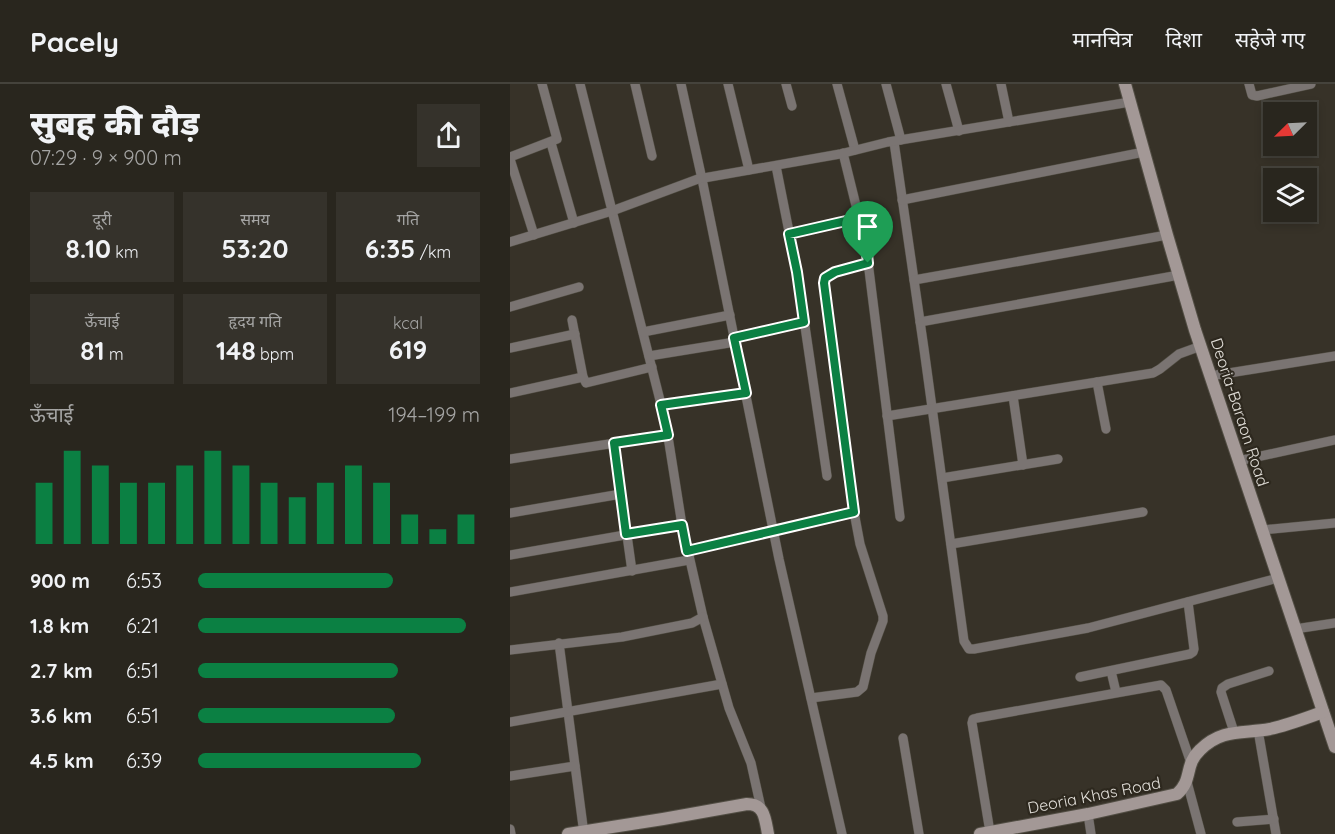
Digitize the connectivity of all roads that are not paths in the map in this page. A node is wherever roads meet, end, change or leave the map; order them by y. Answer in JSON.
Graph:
{"nodes":[{"id":1,"x":542,"y":84,"type":"edge"},
{"id":2,"x":580,"y":84,"type":"edge"},
{"id":3,"x":635,"y":84,"type":"edge"},
{"id":4,"x":681,"y":84,"type":"edge"},
{"id":5,"x":728,"y":84,"type":"edge"},
{"id":6,"x":786,"y":84,"type":"edge"},
{"id":7,"x":837,"y":84,"type":"edge"},
{"id":8,"x":886,"y":84,"type":"edge"},
{"id":9,"x":946,"y":84,"type":"edge"},
{"id":10,"x":1001,"y":84,"type":"edge"},
{"id":11,"x":1125,"y":84,"type":"edge"},
{"id":12,"x":1249,"y":84,"type":"edge"},
{"id":13,"x":1311,"y":84,"type":"edge"},
{"id":14,"x":1130,"y":102,"type":"junction"},
{"id":15,"x":792,"y":106,"type":"dead end"},
{"id":16,"x":1009,"y":122,"type":"junction"},
{"id":17,"x":959,"y":131,"type":"junction"},
{"id":18,"x":897,"y":141,"type":"junction"},
{"id":19,"x":551,"y":143,"type":"junction"},
{"id":20,"x":855,"y":150,"type":"junction"},
{"id":21,"x":1144,"y":152,"type":"junction"},
{"id":22,"x":843,"y":153,"type":"junction"},
{"id":23,"x":652,"y":156,"type":"dead end"},
{"id":24,"x":510,"y":159,"type":"edge"},
{"id":25,"x":776,"y":166,"type":"junction"},
{"id":26,"x":749,"y":170,"type":"junction"},
{"id":27,"x":702,"y":179,"type":"junction"},
{"id":28,"x":902,"y":200,"type":"junction"},
{"id":29,"x":612,"y":211,"type":"junction"},
{"id":30,"x":859,"y":218,"type":"junction"},
{"id":31,"x":574,"y":223,"type":"junction"},
{"id":32,"x":789,"y":234,"type":"junction"},
{"id":33,"x":534,"y":235,"type":"junction"},
{"id":34,"x":1167,"y":235,"type":"junction"},
{"id":35,"x":510,"y":242,"type":"edge"},
{"id":36,"x":868,"y":263,"type":"junction"},
{"id":37,"x":1179,"y":275,"type":"junction"},
{"id":38,"x":914,"y":280,"type":"junction"},
{"id":39,"x":579,"y":287,"type":"dead end"},
{"id":40,"x":510,"y":308,"type":"edge"},
{"id":41,"x":730,"y":315,"type":"junction"},
{"id":42,"x":573,"y":320,"type":"dead end"},
{"id":43,"x":804,"y":322,"type":"junction"},
{"id":44,"x":920,"y":322,"type":"junction"},
{"id":45,"x":643,"y":332,"type":"junction"},
{"id":46,"x":575,"y":334,"type":"junction"},
{"id":47,"x":735,"y":340,"type":"junction"},
{"id":48,"x":1201,"y":346,"type":"junction"},
{"id":49,"x":510,"y":348,"type":"edge"},
{"id":50,"x":649,"y":356,"type":"junction"},
{"id":51,"x":1335,"y":356,"type":"edge"},
{"id":52,"x":652,"y":368,"type":"junction"},
{"id":53,"x":1210,"y":376,"type":"junction"},
{"id":54,"x":583,"y":377,"type":"junction"},
{"id":55,"x":1097,"y":382,"type":"junction"},
{"id":56,"x":510,"y":393,"type":"edge"},
{"id":57,"x":746,"y":393,"type":"junction"},
{"id":58,"x":1013,"y":396,"type":"junction"},
{"id":59,"x":661,"y":405,"type":"junction"},
{"id":60,"x":933,"y":409,"type":"junction"},
{"id":61,"x":887,"y":416,"type":"junction"},
{"id":62,"x":1106,"y":429,"type":"dead end"},
{"id":63,"x":668,"y":435,"type":"junction"},
{"id":64,"x":1335,"y":441,"type":"edge"},
{"id":65,"x":614,"y":443,"type":"junction"},
{"id":66,"x":510,"y":459,"type":"edge"},
{"id":67,"x":1058,"y":459,"type":"dead end"},
{"id":68,"x":1238,"y":461,"type":"junction"},
{"id":69,"x":1023,"y":465,"type":"junction"},
{"id":70,"x":827,"y":476,"type":"dead end"},
{"id":71,"x":942,"y":478,"type":"junction"},
{"id":72,"x":621,"y":494,"type":"junction"},
{"id":73,"x":854,"y":512,"type":"junction"},
{"id":74,"x":1143,"y":512,"type":"dead end"},
{"id":75,"x":510,"y":513,"type":"edge"},
{"id":76,"x":900,"y":517,"type":"dead end"},
{"id":77,"x":1335,"y":523,"type":"edge"},
{"id":78,"x":682,"y":525,"type":"junction"},
{"id":79,"x":773,"y":530,"type":"junction"},
{"id":80,"x":1262,"y":530,"type":"junction"},
{"id":81,"x":626,"y":534,"type":"junction"},
{"id":82,"x":951,"y":544,"type":"junction"},
{"id":83,"x":510,"y":555,"type":"edge"},
{"id":84,"x":688,"y":555,"type":"junction"},
{"id":85,"x":632,"y":571,"type":"junction"},
{"id":86,"x":1278,"y":578,"type":"junction"},
{"id":87,"x":510,"y":592,"type":"edge"},
{"id":88,"x":1188,"y":602,"type":"junction"},
{"id":89,"x":703,"y":617,"type":"junction"},
{"id":90,"x":1335,"y":623,"type":"edge"},
{"id":91,"x":1295,"y":629,"type":"junction"},
{"id":92,"x":559,"y":643,"type":"junction"},
{"id":93,"x":510,"y":650,"type":"edge"},
{"id":94,"x":1111,"y":671,"type":"junction"},
{"id":95,"x":1269,"y":671,"type":"dead end"},
{"id":96,"x":1080,"y":677,"type":"dead end"},
{"id":97,"x":722,"y":684,"type":"junction"},
{"id":98,"x":1116,"y":692,"type":"junction"},
{"id":99,"x":811,"y":698,"type":"junction"},
{"id":100,"x":568,"y":712,"type":"junction"},
{"id":101,"x":1328,"y":717,"type":"edge"},
{"id":102,"x":510,"y":722,"type":"edge"},
{"id":103,"x":1258,"y":730,"type":"junction"},
{"id":104,"x":1234,"y":732,"type":"junction"},
{"id":105,"x":903,"y":738,"type":"dead end"},
{"id":106,"x":1335,"y":747,"type":"edge"},
{"id":107,"x":1191,"y":763,"type":"junction"},
{"id":108,"x":575,"y":766,"type":"junction"},
{"id":109,"x":510,"y":776,"type":"edge"},
{"id":110,"x":1187,"y":782,"type":"junction"},
{"id":111,"x":760,"y":808,"type":"junction"},
{"id":112,"x":1088,"y":814,"type":"junction"},
{"id":113,"x":1274,"y":819,"type":"junction"},
{"id":114,"x":1237,"y":822,"type":"dead end"},
{"id":115,"x":510,"y":830,"type":"edge"},
{"id":116,"x":583,"y":833,"type":"edge"},
{"id":117,"x":985,"y":833,"type":"edge"},
{"id":118,"x":511,"y":834,"type":"edge"},
{"id":119,"x":568,"y":834,"type":"edge"},
{"id":120,"x":768,"y":834,"type":"edge"},
{"id":121,"x":842,"y":834,"type":"edge"},
{"id":122,"x":919,"y":834,"type":"edge"},
{"id":123,"x":1091,"y":834,"type":"edge"},
{"id":124,"x":1201,"y":834,"type":"edge"},
{"id":125,"x":1276,"y":834,"type":"edge"}],
"edges":[{"from":1,"to":19,"type":"street"},
{"from":2,"to":29,"type":"street"},
{"from":3,"to":23,"type":"street"},
{"from":4,"to":27,"type":"street"},
{"from":5,"to":26,"type":"street"},
{"from":6,"to":15,"type":"street"},
{"from":7,"to":20,"type":"street"},
{"from":8,"to":18,"type":"street"},
{"from":9,"to":17,"type":"street"},
{"from":10,"to":16,"type":"street"},
{"from":11,"to":14,"type":"street","name":"Deoria-Baraon Road"},
{"from":12,"to":13,"type":"street"},
{"from":14,"to":16,"type":"street"},
{"from":14,"to":21,"type":"street","name":"Deoria-Baraon Road"},
{"from":16,"to":17,"type":"street"},
{"from":17,"to":18,"type":"street"},
{"from":18,"to":20,"type":"street"},
{"from":18,"to":28,"type":"street"},
{"from":19,"to":24,"type":"street"},
{"from":19,"to":31,"type":"street"},
{"from":20,"to":22,"type":"street"},
{"from":21,"to":28,"type":"street"},
{"from":21,"to":34,"type":"street","name":"Deoria-Baraon Road"},
{"from":22,"to":25,"type":"street"},
{"from":22,"to":30,"type":"street"},
{"from":24,"to":33,"type":"street"},
{"from":25,"to":26,"type":"street"},
{"from":25,"to":32,"type":"street"},
{"from":26,"to":27,"type":"street"},
{"from":27,"to":29,"type":"street"},
{"from":27,"to":41,"type":"street"},
{"from":28,"to":38,"type":"street"},
{"from":29,"to":31,"type":"street"},
{"from":29,"to":45,"type":"street"},
{"from":30,"to":32,"type":"street"},
{"from":30,"to":36,"type":"street"},
{"from":31,"to":33,"type":"street"},
{"from":32,"to":43,"type":"street"},
{"from":33,"to":35,"type":"street"},
{"from":34,"to":37,"type":"street","name":"Deoria-Baraon Road"},
{"from":34,"to":38,"type":"street"},
{"from":36,"to":61,"type":"street"},
{"from":36,"to":73,"type":"street"},
{"from":37,"to":44,"type":"street"},
{"from":37,"to":48,"type":"street","name":"Deoria-Baraon Road"},
{"from":38,"to":44,"type":"street"},
{"from":39,"to":40,"type":"street"},
{"from":41,"to":45,"type":"street"},
{"from":41,"to":47,"type":"street"},
{"from":42,"to":46,"type":"street"},
{"from":43,"to":47,"type":"street"},
{"from":43,"to":70,"type":"street"},
{"from":44,"to":60,"type":"street"},
{"from":45,"to":50,"type":"street"},
{"from":46,"to":49,"type":"street"},
{"from":46,"to":54,"type":"street"},
{"from":47,"to":50,"type":"street"},
{"from":47,"to":57,"type":"street"},
{"from":48,"to":53,"type":"street","name":"Deoria-Baraon Road"},
{"from":48,"to":55,"type":"street"},
{"from":50,"to":52,"type":"street"},
{"from":51,"to":53,"type":"street"},
{"from":52,"to":54,"type":"street"},
{"from":52,"to":59,"type":"street"},
{"from":53,"to":68,"type":"street","name":"Deoria-Baraon Road"},
{"from":54,"to":56,"type":"street"},
{"from":55,"to":58,"type":"street"},
{"from":55,"to":62,"type":"street"},
{"from":57,"to":59,"type":"street"},
{"from":57,"to":79,"type":"street"},
{"from":58,"to":60,"type":"street"},
{"from":58,"to":69,"type":"street"},
{"from":59,"to":63,"type":"street"},
{"from":60,"to":61,"type":"street"},
{"from":60,"to":71,"type":"street"},
{"from":61,"to":76,"type":"street"},
{"from":63,"to":65,"type":"street"},
{"from":63,"to":78,"type":"street"},
{"from":64,"to":68,"type":"street"},
{"from":65,"to":66,"type":"street"},
{"from":65,"to":72,"type":"street"},
{"from":67,"to":69,"type":"street"},
{"from":68,"to":80,"type":"street","name":"Deoria-Baraon Road"},
{"from":69,"to":71,"type":"street"},
{"from":71,"to":82,"type":"street"},
{"from":72,"to":75,"type":"street"},
{"from":72,"to":81,"type":"street"},
{"from":73,"to":79,"type":"street"},
{"from":73,"to":99,"type":"street"},
{"from":74,"to":82,"type":"street"},
{"from":77,"to":80,"type":"street"},
{"from":78,"to":81,"type":"street"},
{"from":78,"to":84,"type":"street"},
{"from":79,"to":84,"type":"street"},
{"from":79,"to":99,"type":"street"},
{"from":80,"to":86,"type":"street","name":"Deoria-Baraon Road"},
{"from":81,"to":83,"type":"street"},
{"from":81,"to":85,"type":"street"},
{"from":82,"to":88,"type":"street"},
{"from":84,"to":85,"type":"street"},
{"from":84,"to":89,"type":"street"},
{"from":85,"to":87,"type":"street"},
{"from":86,"to":88,"type":"street"},
{"from":86,"to":91,"type":"street","name":"Deoria-Baraon Road"},
{"from":88,"to":94,"type":"street"},
{"from":89,"to":92,"type":"street"},
{"from":89,"to":97,"type":"street"},
{"from":90,"to":91,"type":"street"},
{"from":91,"to":101,"type":"street","name":"Deoria-Baraon Road"},
{"from":92,"to":93,"type":"street"},
{"from":92,"to":100,"type":"street"},
{"from":94,"to":96,"type":"street"},
{"from":94,"to":98,"type":"street"},
{"from":95,"to":104,"type":"street"},
{"from":97,"to":100,"type":"street"},
{"from":97,"to":111,"type":"street"},
{"from":98,"to":107,"type":"street"},
{"from":98,"to":117,"type":"street"},
{"from":99,"to":121,"type":"street"},
{"from":100,"to":102,"type":"street"},
{"from":100,"to":108,"type":"street"},
{"from":101,"to":103,"type":"street"},
{"from":101,"to":106,"type":"street","name":"Deoria-Baraon Road"},
{"from":103,"to":104,"type":"street"},
{"from":103,"to":113,"type":"street"},
{"from":104,"to":107,"type":"street"},
{"from":105,"to":122,"type":"street"},
{"from":107,"to":110,"type":"street"},
{"from":108,"to":109,"type":"street"},
{"from":108,"to":116,"type":"street"},
{"from":110,"to":112,"type":"street","name":"Deoria Khas Road"},
{"from":110,"to":124,"type":"street"},
{"from":111,"to":116,"type":"street"},
{"from":111,"to":120,"type":"street"},
{"from":112,"to":117,"type":"street","name":"Deoria Khas Road"},
{"from":112,"to":123,"type":"street"},
{"from":113,"to":114,"type":"street"},
{"from":113,"to":125,"type":"street"},
{"from":115,"to":118,"type":"street"},
{"from":116,"to":119,"type":"street"}]}
